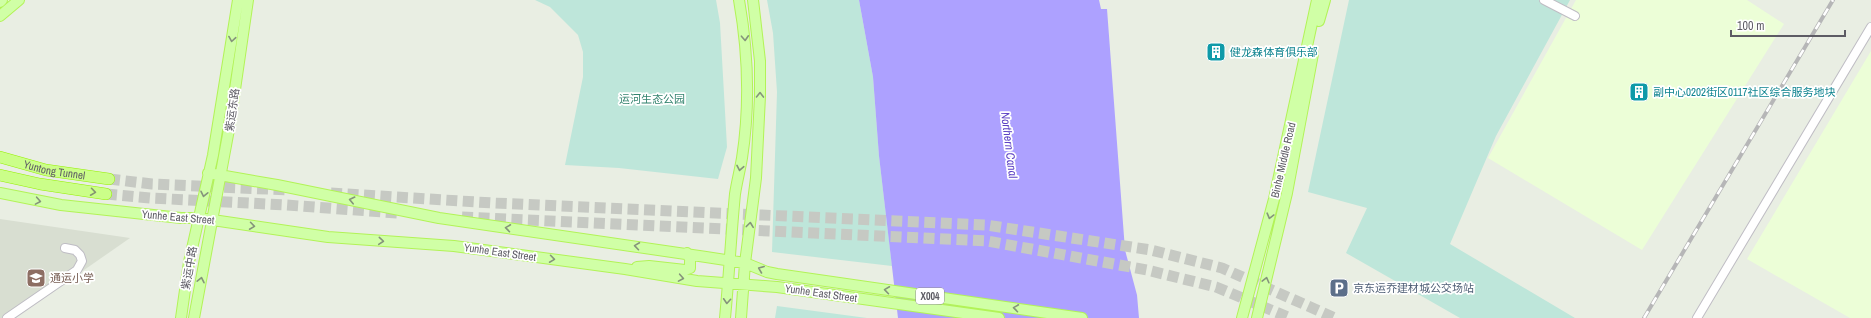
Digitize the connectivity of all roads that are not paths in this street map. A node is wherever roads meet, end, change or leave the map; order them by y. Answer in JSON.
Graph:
{"nodes":[{"id":1,"x":2,"y":0,"type":"edge"},
{"id":2,"x":19,"y":0,"type":"edge"},
{"id":3,"x":238,"y":0,"type":"edge"},
{"id":4,"x":248,"y":0,"type":"edge"},
{"id":5,"x":739,"y":0,"type":"edge"},
{"id":6,"x":753,"y":0,"type":"edge"},
{"id":7,"x":1318,"y":0,"type":"edge"},
{"id":8,"x":1325,"y":0,"type":"edge"},
{"id":9,"x":1544,"y":0,"type":"edge"},
{"id":10,"x":0,"y":2,"type":"edge"},
{"id":11,"x":0,"y":16,"type":"edge"},
{"id":12,"x":1575,"y":16,"type":"dead end"},
{"id":13,"x":1871,"y":27,"type":"edge"},
{"id":14,"x":0,"y":157,"type":"edge"},
{"id":15,"x":208,"y":173,"type":"junction"},
{"id":16,"x":0,"y":176,"type":"edge"},
{"id":17,"x":221,"y":176,"type":"junction"},
{"id":18,"x":109,"y":179,"type":"tunnel mouth"},
{"id":19,"x":0,"y":193,"type":"edge"},
{"id":20,"x":106,"y":194,"type":"tunnel mouth"},
{"id":21,"x":199,"y":218,"type":"junction"},
{"id":22,"x":214,"y":220,"type":"junction"},
{"id":23,"x":65,"y":248,"type":"dead end"},
{"id":24,"x":686,"y":253,"type":"junction"},
{"id":25,"x":730,"y":261,"type":"junction"},
{"id":26,"x":745,"y":263,"type":"junction"},
{"id":27,"x":625,"y":269,"type":"junction"},
{"id":28,"x":728,"y":284,"type":"junction"},
{"id":29,"x":743,"y":284,"type":"junction"},
{"id":30,"x":7,"y":318,"type":"edge"},
{"id":31,"x":181,"y":318,"type":"edge"},
{"id":32,"x":194,"y":318,"type":"edge"},
{"id":33,"x":725,"y":318,"type":"edge"},
{"id":34,"x":741,"y":318,"type":"edge"},
{"id":35,"x":999,"y":318,"type":"edge"},
{"id":36,"x":1082,"y":318,"type":"edge"},
{"id":37,"x":1242,"y":318,"type":"edge"},
{"id":38,"x":1256,"y":318,"type":"edge"},
{"id":39,"x":1697,"y":318,"type":"edge"}],
"edges":[{"from":1,"to":10,"type":"main road"},
{"from":2,"to":11,"type":"main road"},
{"from":3,"to":15,"type":"main road","name":"紫运东路","one_way":true},
{"from":4,"to":17,"type":"main road","name":"紫运东路"},
{"from":5,"to":25,"type":"main road","one_way":true},
{"from":26,"to":6,"type":"main road","one_way":true},
{"from":7,"to":37,"type":"main road","name":"Binhe Middle Road","one_way":true},
{"from":38,"to":8,"type":"main road","name":"Binhe Middle Road","one_way":true},
{"from":9,"to":12,"type":"street"},
{"from":13,"to":39,"type":"street"},
{"from":14,"to":18,"type":"highway","name":"Yuntong Tunnel"},
{"from":15,"to":17,"type":"main road","name":"Yunhe East Street","number":"X004"},
{"from":15,"to":21,"type":"main road","name":"紫运东路","one_way":true},
{"from":16,"to":20,"type":"highway","name":"Yuntong Tunnel","one_way":true},
{"from":17,"to":22,"type":"main road","name":"紫运东路"},
{"from":24,"to":17,"type":"main road","name":"Yunhe East Street","number":"X004","one_way":true},
{"from":19,"to":21,"type":"main road","name":"Yunhe East Street","number":"X004","one_way":true},
{"from":21,"to":22,"type":"main road","name":"Yunhe East Street","number":"X004"},
{"from":21,"to":31,"type":"main road","name":"紫运中路"},
{"from":22,"to":27,"type":"main road","name":"Yunhe East Street","number":"X004","one_way":true},
{"from":32,"to":22,"type":"main road","name":"紫运中路","one_way":true},
{"from":23,"to":30,"type":"street"},
{"from":24,"to":25,"type":"main road","name":"Yunhe East Street","number":"X004"},
{"from":24,"to":27,"type":"main road"},
{"from":25,"to":26,"type":"main road","name":"Yunhe East Street","number":"X004"},
{"from":25,"to":28,"type":"main road"},
{"from":26,"to":29,"type":"main road"},
{"from":36,"to":26,"type":"main road","name":"Yunhe East Street","number":"X004","one_way":true},
{"from":27,"to":28,"type":"main road","name":"Yunhe East Street","number":"X004","one_way":true},
{"from":28,"to":29,"type":"main road","name":"Yunhe East Street","number":"X004"},
{"from":28,"to":33,"type":"main road","one_way":true},
{"from":29,"to":34,"type":"main road"},
{"from":29,"to":35,"type":"main road","name":"Yunhe East Street","number":"X004"}]}
